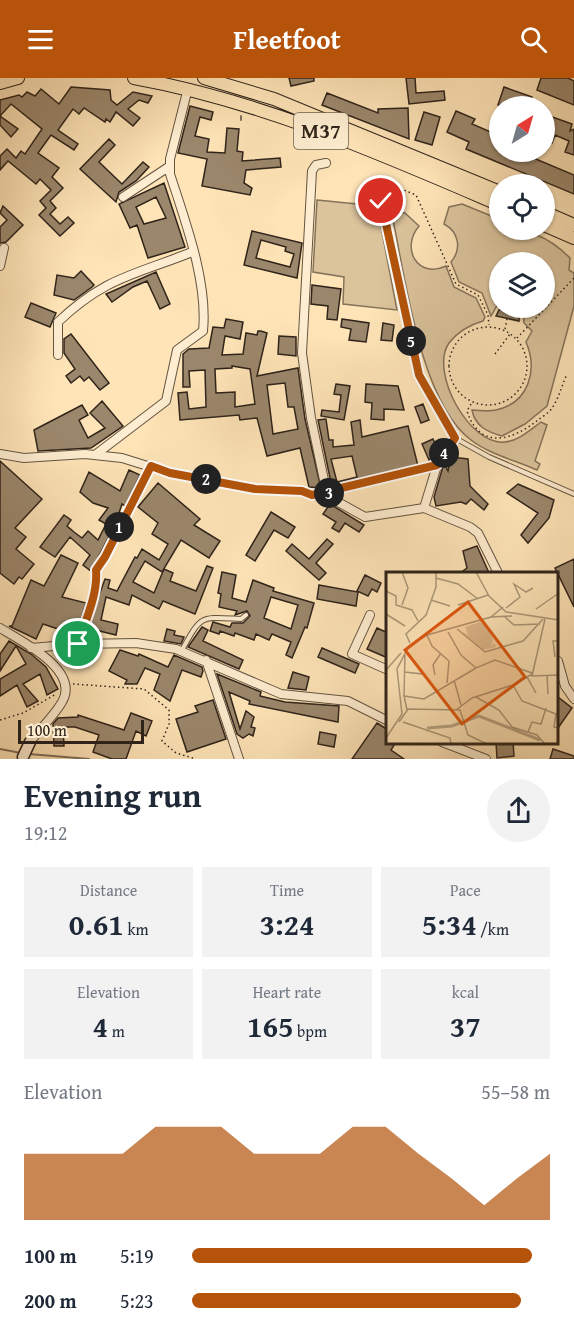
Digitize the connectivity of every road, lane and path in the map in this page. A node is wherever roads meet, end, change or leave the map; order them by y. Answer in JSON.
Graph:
{"nodes":[{"id":1,"x":18,"y":78,"type":"edge"},
{"id":2,"x":134,"y":78,"type":"edge"},
{"id":3,"x":204,"y":78,"type":"edge"},
{"id":4,"x":0,"y":83,"type":"edge"},
{"id":5,"x":188,"y":88,"type":"junction"},
{"id":6,"x":331,"y":128,"type":"junction"},
{"id":7,"x":326,"y":163,"type":"dead end"},
{"id":8,"x":170,"y":166,"type":"junction"},
{"id":9,"x":392,"y":185,"type":"joint"},
{"id":10,"x":489,"y":188,"type":"edge"},
{"id":11,"x":123,"y":197,"type":"dead end"},
{"id":12,"x":489,"y":200,"type":"edge"},
{"id":13,"x":555,"y":217,"type":"edge"},
{"id":14,"x":574,"y":225,"type":"edge"},
{"id":15,"x":555,"y":230,"type":"edge"},
{"id":16,"x":574,"y":238,"type":"edge"},
{"id":17,"x":4,"y":248,"type":"dead end"},
{"id":18,"x":192,"y":252,"type":"junction"},
{"id":19,"x":0,"y":266,"type":"edge"},
{"id":20,"x":574,"y":278,"type":"edge"},
{"id":21,"x":507,"y":318,"type":"dead end"},
{"id":22,"x":489,"y":326,"type":"junction"},
{"id":23,"x":504,"y":329,"type":"junction"},
{"id":24,"x":510,"y":334,"type":"junction"},
{"id":25,"x":517,"y":338,"type":"junction"},
{"id":26,"x":495,"y":354,"type":"dead end"},
{"id":27,"x":58,"y":355,"type":"dead end"},
{"id":28,"x":567,"y":374,"type":"dead end"},
{"id":29,"x":472,"y":403,"type":"junction"},
{"id":30,"x":455,"y":438,"type":"junction"},
{"id":31,"x":0,"y":454,"type":"edge"},
{"id":32,"x":95,"y":455,"type":"junction"},
{"id":33,"x":437,"y":465,"type":"junction"},
{"id":34,"x":151,"y":466,"type":"junction"},
{"id":35,"x":330,"y":493,"type":"junction"},
{"id":36,"x":574,"y":494,"type":"edge"},
{"id":37,"x":424,"y":508,"type":"junction"},
{"id":38,"x":498,"y":572,"type":"edge"},
{"id":39,"x":246,"y":615,"type":"dead end"},
{"id":40,"x":370,"y":615,"type":"dead end"},
{"id":41,"x":0,"y":628,"type":"edge"},
{"id":42,"x":78,"y":644,"type":"junction"},
{"id":43,"x":31,"y":648,"type":"junction"},
{"id":44,"x":181,"y":651,"type":"junction"},
{"id":45,"x":206,"y":660,"type":"junction"},
{"id":46,"x":559,"y":665,"type":"edge"},
{"id":47,"x":386,"y":669,"type":"edge"},
{"id":48,"x":65,"y":688,"type":"junction"},
{"id":49,"x":574,"y":699,"type":"edge"},
{"id":50,"x":0,"y":720,"type":"edge"},
{"id":51,"x":386,"y":720,"type":"edge"},
{"id":52,"x":30,"y":742,"type":"joint"},
{"id":53,"x":446,"y":744,"type":"edge"},
{"id":54,"x":469,"y":756,"type":"edge"},
{"id":55,"x":22,"y":758,"type":"edge"},
{"id":56,"x":196,"y":759,"type":"edge"},
{"id":57,"x":239,"y":759,"type":"edge"},
{"id":58,"x":486,"y":759,"type":"edge"}],
"edges":[{"from":1,"to":4,"type":"main road"},
{"from":2,"to":5,"type":"main road","number":"M37"},
{"from":3,"to":6,"type":"main road","number":"M37"},
{"from":5,"to":6,"type":"main road","number":"M37"},
{"from":5,"to":8,"type":"street"},
{"from":6,"to":10,"type":"main road","number":"M37"},
{"from":6,"to":12,"type":"main road","number":"M37"},
{"from":7,"to":35,"type":"street"},
{"from":8,"to":11,"type":"street"},
{"from":8,"to":18,"type":"street"},
{"from":9,"to":22,"type":"path"},
{"from":9,"to":30,"type":"lane"},
{"from":13,"to":14,"type":"main road"},
{"from":15,"to":16,"type":"main road"},
{"from":17,"to":19,"type":"street"},
{"from":18,"to":27,"type":"street"},
{"from":18,"to":32,"type":"street"},
{"from":20,"to":25,"type":"path"},
{"from":21,"to":23,"type":"path"},
{"from":22,"to":23,"type":"path"},
{"from":22,"to":29,"type":"path"},
{"from":23,"to":24,"type":"path"},
{"from":24,"to":25,"type":"path"},
{"from":24,"to":26,"type":"path"},
{"from":25,"to":29,"type":"path"},
{"from":28,"to":29,"type":"path"},
{"from":30,"to":33,"type":"street"},
{"from":30,"to":36,"type":"lane"},
{"from":31,"to":32,"type":"street"},
{"from":32,"to":34,"type":"street"},
{"from":33,"to":35,"type":"path"},
{"from":33,"to":37,"type":"street"},
{"from":34,"to":35,"type":"street"},
{"from":34,"to":42,"type":"lane"},
{"from":35,"to":37,"type":"street"},
{"from":37,"to":38,"type":"street"},
{"from":39,"to":44,"type":"lane"},
{"from":40,"to":47,"type":"street"},
{"from":41,"to":43,"type":"street"},
{"from":42,"to":43,"type":"street"},
{"from":42,"to":44,"type":"street"},
{"from":43,"to":48,"type":"street"},
{"from":44,"to":45,"type":"street"},
{"from":45,"to":51,"type":"street"},
{"from":45,"to":57,"type":"street"},
{"from":46,"to":49,"type":"street"},
{"from":48,"to":50,"type":"path"},
{"from":48,"to":52,"type":"street"},
{"from":48,"to":56,"type":"path"},
{"from":52,"to":55,"type":"street"},
{"from":53,"to":54,"type":"street"},
{"from":54,"to":58,"type":"street"}]}
